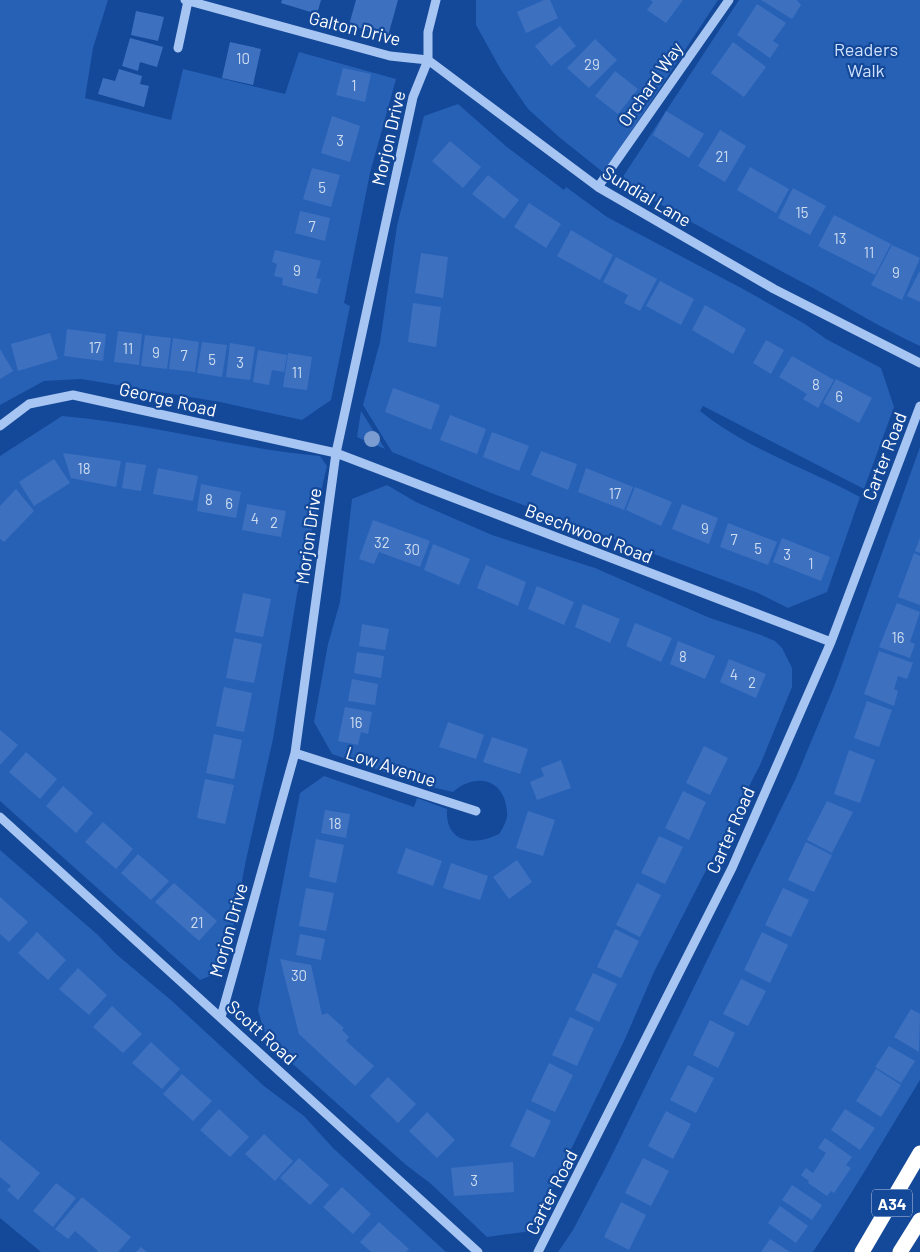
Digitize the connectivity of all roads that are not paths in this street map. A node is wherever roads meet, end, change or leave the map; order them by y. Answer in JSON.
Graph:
{"nodes":[{"id":1,"x":186,"y":0,"type":"edge"},
{"id":2,"x":436,"y":0,"type":"edge"},
{"id":3,"x":729,"y":0,"type":"edge"},
{"id":4,"x":178,"y":48,"type":"dead end"},
{"id":5,"x":428,"y":60,"type":"junction"},
{"id":6,"x":598,"y":187,"type":"junction"},
{"id":7,"x":920,"y":363,"type":"edge"},
{"id":8,"x":920,"y":406,"type":"edge"},
{"id":9,"x":0,"y":426,"type":"edge"},
{"id":10,"x":336,"y":453,"type":"junction"},
{"id":11,"x":831,"y":642,"type":"junction"},
{"id":12,"x":295,"y":753,"type":"junction"},
{"id":13,"x":476,"y":811,"type":"dead end"},
{"id":14,"x":0,"y":817,"type":"edge"},
{"id":15,"x":221,"y":1017,"type":"junction"},
{"id":16,"x":920,"y":1153,"type":"edge"},
{"id":17,"x":920,"y":1220,"type":"edge"},
{"id":18,"x":478,"y":1252,"type":"edge"},
{"id":19,"x":538,"y":1252,"type":"edge"},
{"id":20,"x":862,"y":1252,"type":"edge"},
{"id":21,"x":900,"y":1252,"type":"edge"}],
"edges":[{"from":1,"to":4,"type":"street","name":"Galton Drive"},
{"from":1,"to":5,"type":"street","name":"Galton Drive"},
{"from":2,"to":5,"type":"street"},
{"from":3,"to":6,"type":"street","name":"Orchard Way"},
{"from":5,"to":6,"type":"street","name":"Sundial Lane"},
{"from":5,"to":10,"type":"street","name":"Morjon Drive"},
{"from":6,"to":7,"type":"street","name":"Sundial Lane"},
{"from":8,"to":11,"type":"street","name":"Carter Road"},
{"from":9,"to":10,"type":"street","name":"George Road"},
{"from":10,"to":11,"type":"street","name":"Beechwood Road"},
{"from":10,"to":12,"type":"street","name":"Morjon Drive"},
{"from":11,"to":19,"type":"street","name":"Carter Road"},
{"from":12,"to":13,"type":"street","name":"Low Avenue"},
{"from":12,"to":15,"type":"street","name":"Morjon Drive"},
{"from":14,"to":15,"type":"street","name":"Scott Road"},
{"from":15,"to":18,"type":"street","name":"Scott Road"},
{"from":16,"to":20,"type":"highway","number":"A34"},
{"from":17,"to":21,"type":"highway","number":"A34"}]}
